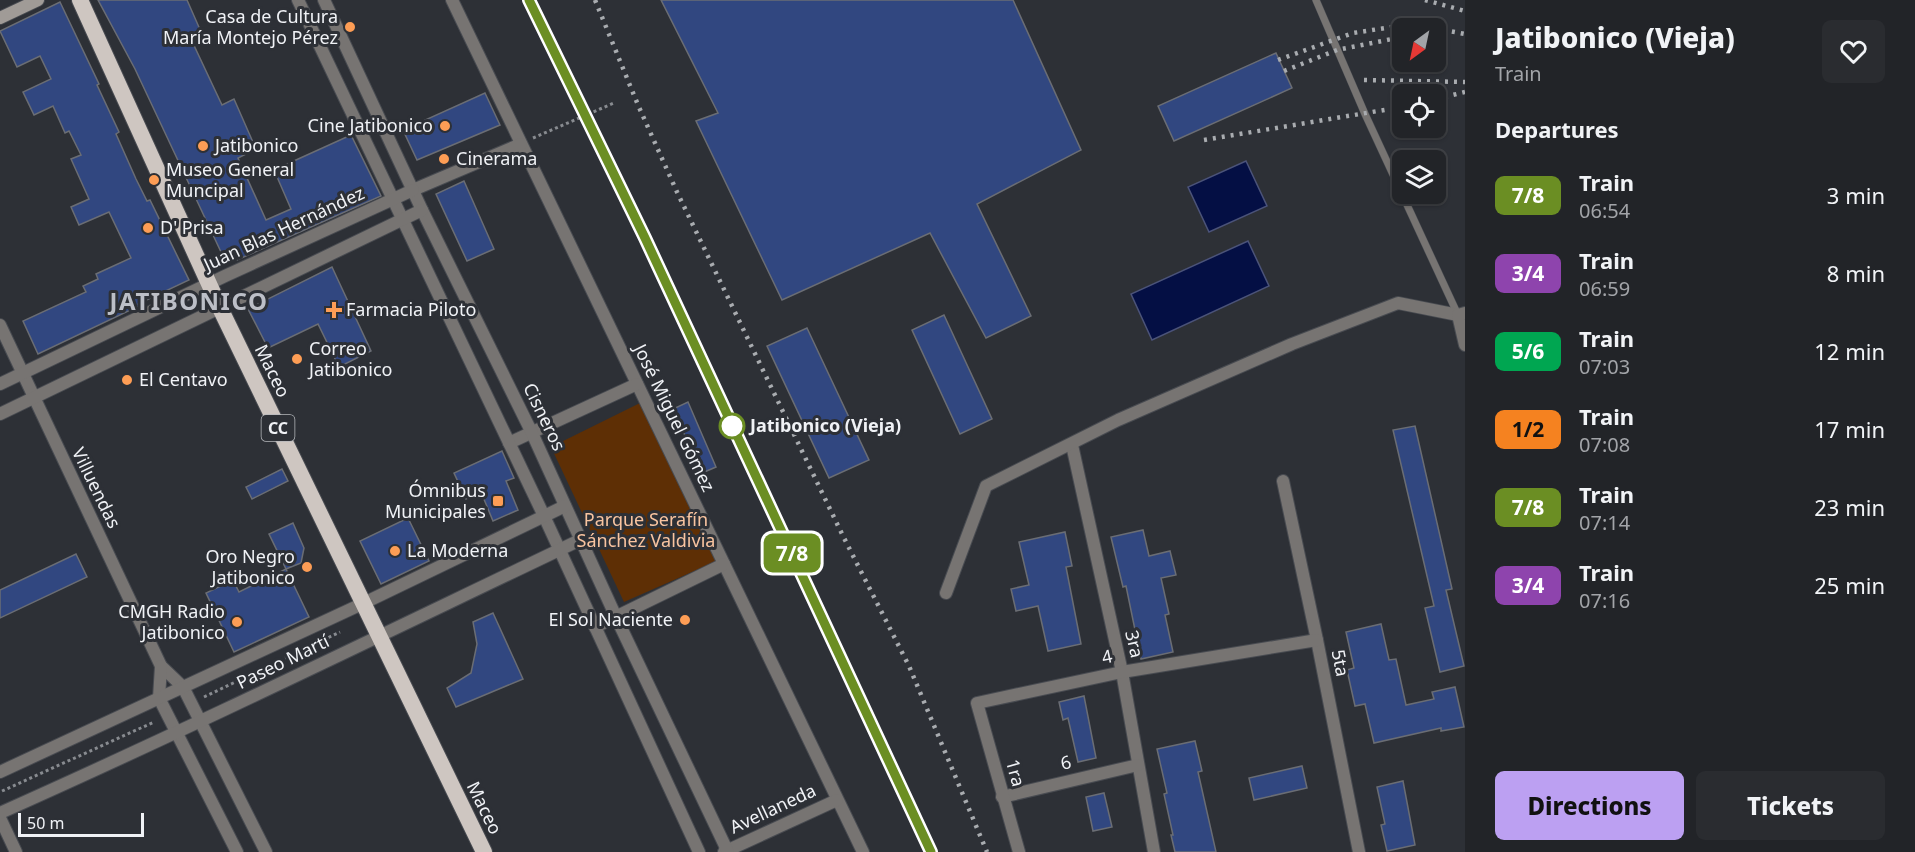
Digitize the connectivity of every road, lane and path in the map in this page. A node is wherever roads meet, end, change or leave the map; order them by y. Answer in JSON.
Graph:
{"nodes":[{"id":1,"x":39,"y":0,"type":"edge"},
{"id":2,"x":80,"y":0,"type":"edge"},
{"id":3,"x":298,"y":0,"type":"edge"},
{"id":4,"x":324,"y":0,"type":"edge"},
{"id":5,"x":452,"y":0,"type":"edge"},
{"id":6,"x":1316,"y":0,"type":"edge"},
{"id":7,"x":0,"y":18,"type":"edge"},
{"id":8,"x":614,"y":103,"type":"dead end"},
{"id":9,"x":521,"y":144,"type":"junction"},
{"id":10,"x":413,"y":190,"type":"junction"},
{"id":11,"x":392,"y":199,"type":"junction"},
{"id":12,"x":422,"y":210,"type":"junction"},
{"id":13,"x":401,"y":220,"type":"junction"},
{"id":14,"x":208,"y":284,"type":"junction"},
{"id":15,"x":220,"y":308,"type":"junction"},
{"id":16,"x":1462,"y":314,"type":"edge"},
{"id":17,"x":0,"y":325,"type":"edge"},
{"id":18,"x":1465,"y":345,"type":"edge"},
{"id":19,"x":23,"y":374,"type":"junction"},
{"id":20,"x":0,"y":384,"type":"edge"},
{"id":21,"x":638,"y":384,"type":"junction"},
{"id":22,"x":33,"y":399,"type":"junction"},
{"id":23,"x":0,"y":414,"type":"edge"},
{"id":24,"x":532,"y":433,"type":"junction"},
{"id":25,"x":509,"y":443,"type":"junction"},
{"id":26,"x":1072,"y":444,"type":"junction"},
{"id":27,"x":1282,"y":481,"type":"dead end"},
{"id":28,"x":566,"y":506,"type":"junction"},
{"id":29,"x":544,"y":516,"type":"junction"},
{"id":30,"x":580,"y":540,"type":"junction"},
{"id":31,"x":560,"y":550,"type":"junction"},
{"id":32,"x":724,"y":564,"type":"junction"},
{"id":33,"x":946,"y":593,"type":"dead end"},
{"id":34,"x":364,"y":603,"type":"junction"},
{"id":35,"x":616,"y":617,"type":"junction"},
{"id":36,"x":595,"y":627,"type":"junction"},
{"id":37,"x":342,"y":631,"type":"dead end"},
{"id":38,"x":379,"y":635,"type":"junction"},
{"id":39,"x":1317,"y":640,"type":"junction"},
{"id":40,"x":160,"y":666,"type":"junction"},
{"id":41,"x":1122,"y":672,"type":"junction"},
{"id":42,"x":183,"y":687,"type":"junction"},
{"id":43,"x":204,"y":697,"type":"dead end"},
{"id":44,"x":159,"y":698,"type":"junction"},
{"id":45,"x":977,"y":703,"type":"joint"},
{"id":46,"x":154,"y":722,"type":"dead end"},
{"id":47,"x":201,"y":722,"type":"junction"},
{"id":48,"x":177,"y":734,"type":"junction"},
{"id":49,"x":1138,"y":765,"type":"junction"},
{"id":50,"x":0,"y":772,"type":"edge"},
{"id":51,"x":2,"y":791,"type":"dead end"},
{"id":52,"x":1002,"y":797,"type":"junction"},
{"id":53,"x":837,"y":800,"type":"junction"},
{"id":54,"x":0,"y":813,"type":"edge"},
{"id":55,"x":0,"y":818,"type":"edge"},
{"id":56,"x":727,"y":851,"type":"edge"},
{"id":57,"x":16,"y":852,"type":"edge"},
{"id":58,"x":237,"y":852,"type":"edge"},
{"id":59,"x":266,"y":852,"type":"edge"},
{"id":60,"x":484,"y":852,"type":"edge"},
{"id":61,"x":699,"y":852,"type":"edge"},
{"id":62,"x":863,"y":852,"type":"edge"},
{"id":63,"x":1019,"y":852,"type":"edge"},
{"id":64,"x":1154,"y":852,"type":"edge"},
{"id":65,"x":1359,"y":852,"type":"edge"}],
"edges":[{"from":1,"to":7,"type":"main road"},
{"from":2,"to":14,"type":"highway","name":"Maceo","number":"CC"},
{"from":3,"to":11,"type":"street"},
{"from":4,"to":10,"type":"street","name":"Cisneros"},
{"from":5,"to":9,"type":"street","name":"José Miguel Gómez"},
{"from":6,"to":16,"type":"lane"},
{"from":8,"to":9,"type":"path"},
{"from":9,"to":10,"type":"street","name":"Juan Blas Hernández"},
{"from":9,"to":21,"type":"street","name":"José Miguel Gómez"},
{"from":10,"to":11,"type":"street","name":"Juan Blas Hernández"},
{"from":10,"to":12,"type":"street","name":"Cisneros"},
{"from":11,"to":13,"type":"street"},
{"from":11,"to":14,"type":"street","name":"Juan Blas Hernández"},
{"from":12,"to":13,"type":"street"},
{"from":12,"to":24,"type":"street","name":"Cisneros"},
{"from":13,"to":15,"type":"street"},
{"from":13,"to":25,"type":"street"},
{"from":14,"to":15,"type":"highway","name":"Maceo","number":"CC"},
{"from":14,"to":19,"type":"street","name":"Juan Blas Hernández"},
{"from":15,"to":22,"type":"street"},
{"from":15,"to":34,"type":"highway","name":"Maceo","number":"CC"},
{"from":16,"to":18,"type":"street"},
{"from":16,"to":26,"type":"street"},
{"from":17,"to":19,"type":"street","name":"Villuendas"},
{"from":19,"to":20,"type":"street","name":"Juan Blas Hernández"},
{"from":19,"to":22,"type":"street","name":"Villuendas"},
{"from":21,"to":24,"type":"street"},
{"from":21,"to":32,"type":"street","name":"José Miguel Gómez"},
{"from":22,"to":23,"type":"street"},
{"from":22,"to":40,"type":"street","name":"Villuendas"},
{"from":24,"to":25,"type":"street"},
{"from":24,"to":28,"type":"street","name":"Cisneros"},
{"from":25,"to":29,"type":"street"},
{"from":26,"to":33,"type":"street"},
{"from":26,"to":41,"type":"street","name":"3ra"},
{"from":27,"to":39,"type":"street","name":"5ta"},
{"from":28,"to":29,"type":"street","name":"Paseo Martí"},
{"from":28,"to":30,"type":"street","name":"Cisneros"},
{"from":29,"to":31,"type":"street"},
{"from":29,"to":34,"type":"street","name":"Paseo Martí"},
{"from":30,"to":31,"type":"street","name":"Paseo Martí"},
{"from":30,"to":35,"type":"street","name":"Cisneros"},
{"from":31,"to":36,"type":"street"},
{"from":31,"to":38,"type":"street","name":"Paseo Martí"},
{"from":32,"to":35,"type":"street"},
{"from":32,"to":53,"type":"street","name":"José Miguel Gómez"},
{"from":34,"to":38,"type":"highway","name":"Maceo","number":"CC"},
{"from":34,"to":42,"type":"street","name":"Paseo Martí"},
{"from":35,"to":36,"type":"street"},
{"from":35,"to":56,"type":"street","name":"Cisneros"},
{"from":36,"to":61,"type":"street"},
{"from":37,"to":43,"type":"path"},
{"from":38,"to":47,"type":"street","name":"Paseo Martí"},
{"from":38,"to":60,"type":"highway","name":"Maceo","number":"CC"},
{"from":39,"to":41,"type":"street","name":"4"},
{"from":39,"to":65,"type":"street","name":"5ta"},
{"from":40,"to":42,"type":"street","name":"Villuendas"},
{"from":40,"to":44,"type":"street","name":"Villuendas"},
{"from":41,"to":45,"type":"street","name":"4"},
{"from":41,"to":49,"type":"street","name":"3ra"},
{"from":42,"to":44,"type":"street","name":"Paseo Martí"},
{"from":42,"to":47,"type":"street","name":"Villuendas"},
{"from":44,"to":48,"type":"street","name":"Villuendas"},
{"from":44,"to":50,"type":"street","name":"Paseo Martí"},
{"from":45,"to":52,"type":"street","name":"1ra"},
{"from":46,"to":51,"type":"path"},
{"from":47,"to":48,"type":"street","name":"Paseo Martí"},
{"from":47,"to":59,"type":"street","name":"Villuendas"},
{"from":48,"to":54,"type":"street","name":"Paseo Martí"},
{"from":48,"to":58,"type":"street","name":"Villuendas"},
{"from":49,"to":52,"type":"street","name":"6"},
{"from":49,"to":64,"type":"street","name":"3ra"},
{"from":52,"to":63,"type":"street","name":"1ra"},
{"from":53,"to":56,"type":"street","name":"Avellaneda"},
{"from":53,"to":62,"type":"street","name":"José Miguel Gómez"},
{"from":55,"to":57,"type":"street"}]}
